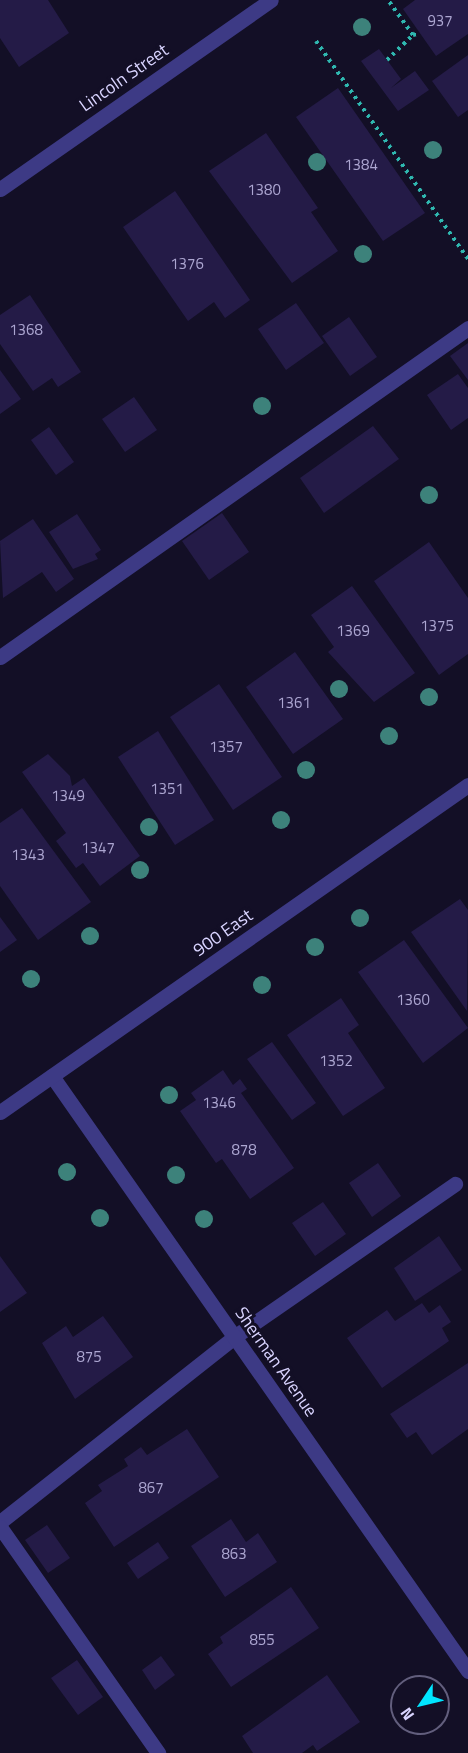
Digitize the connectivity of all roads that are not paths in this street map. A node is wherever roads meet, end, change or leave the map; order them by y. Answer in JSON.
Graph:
{"nodes":[{"id":1,"x":271,"y":0,"type":"edge"},
{"id":2,"x":0,"y":189,"type":"edge"},
{"id":3,"x":468,"y":328,"type":"edge"},
{"id":4,"x":0,"y":657,"type":"edge"},
{"id":5,"x":468,"y":785,"type":"edge"},
{"id":6,"x":52,"y":1076,"type":"junction"},
{"id":7,"x":0,"y":1113,"type":"edge"},
{"id":8,"x":455,"y":1184,"type":"dead end"},
{"id":9,"x":234,"y":1337,"type":"junction"},
{"id":10,"x":0,"y":1522,"type":"edge"},
{"id":11,"x":0,"y":1527,"type":"edge"},
{"id":12,"x":468,"y":1671,"type":"edge"},
{"id":13,"x":158,"y":1753,"type":"edge"}],
"edges":[{"from":1,"to":2,"type":"street","name":"Lincoln Street"},
{"from":3,"to":4,"type":"street"},
{"from":5,"to":6,"type":"street","name":"900 East"},
{"from":6,"to":7,"type":"street","name":"900 East"},
{"from":6,"to":9,"type":"street","name":"Sherman Avenue"},
{"from":8,"to":9,"type":"street"},
{"from":9,"to":10,"type":"street"},
{"from":9,"to":12,"type":"street","name":"Sherman Avenue"},
{"from":11,"to":13,"type":"street"}]}
